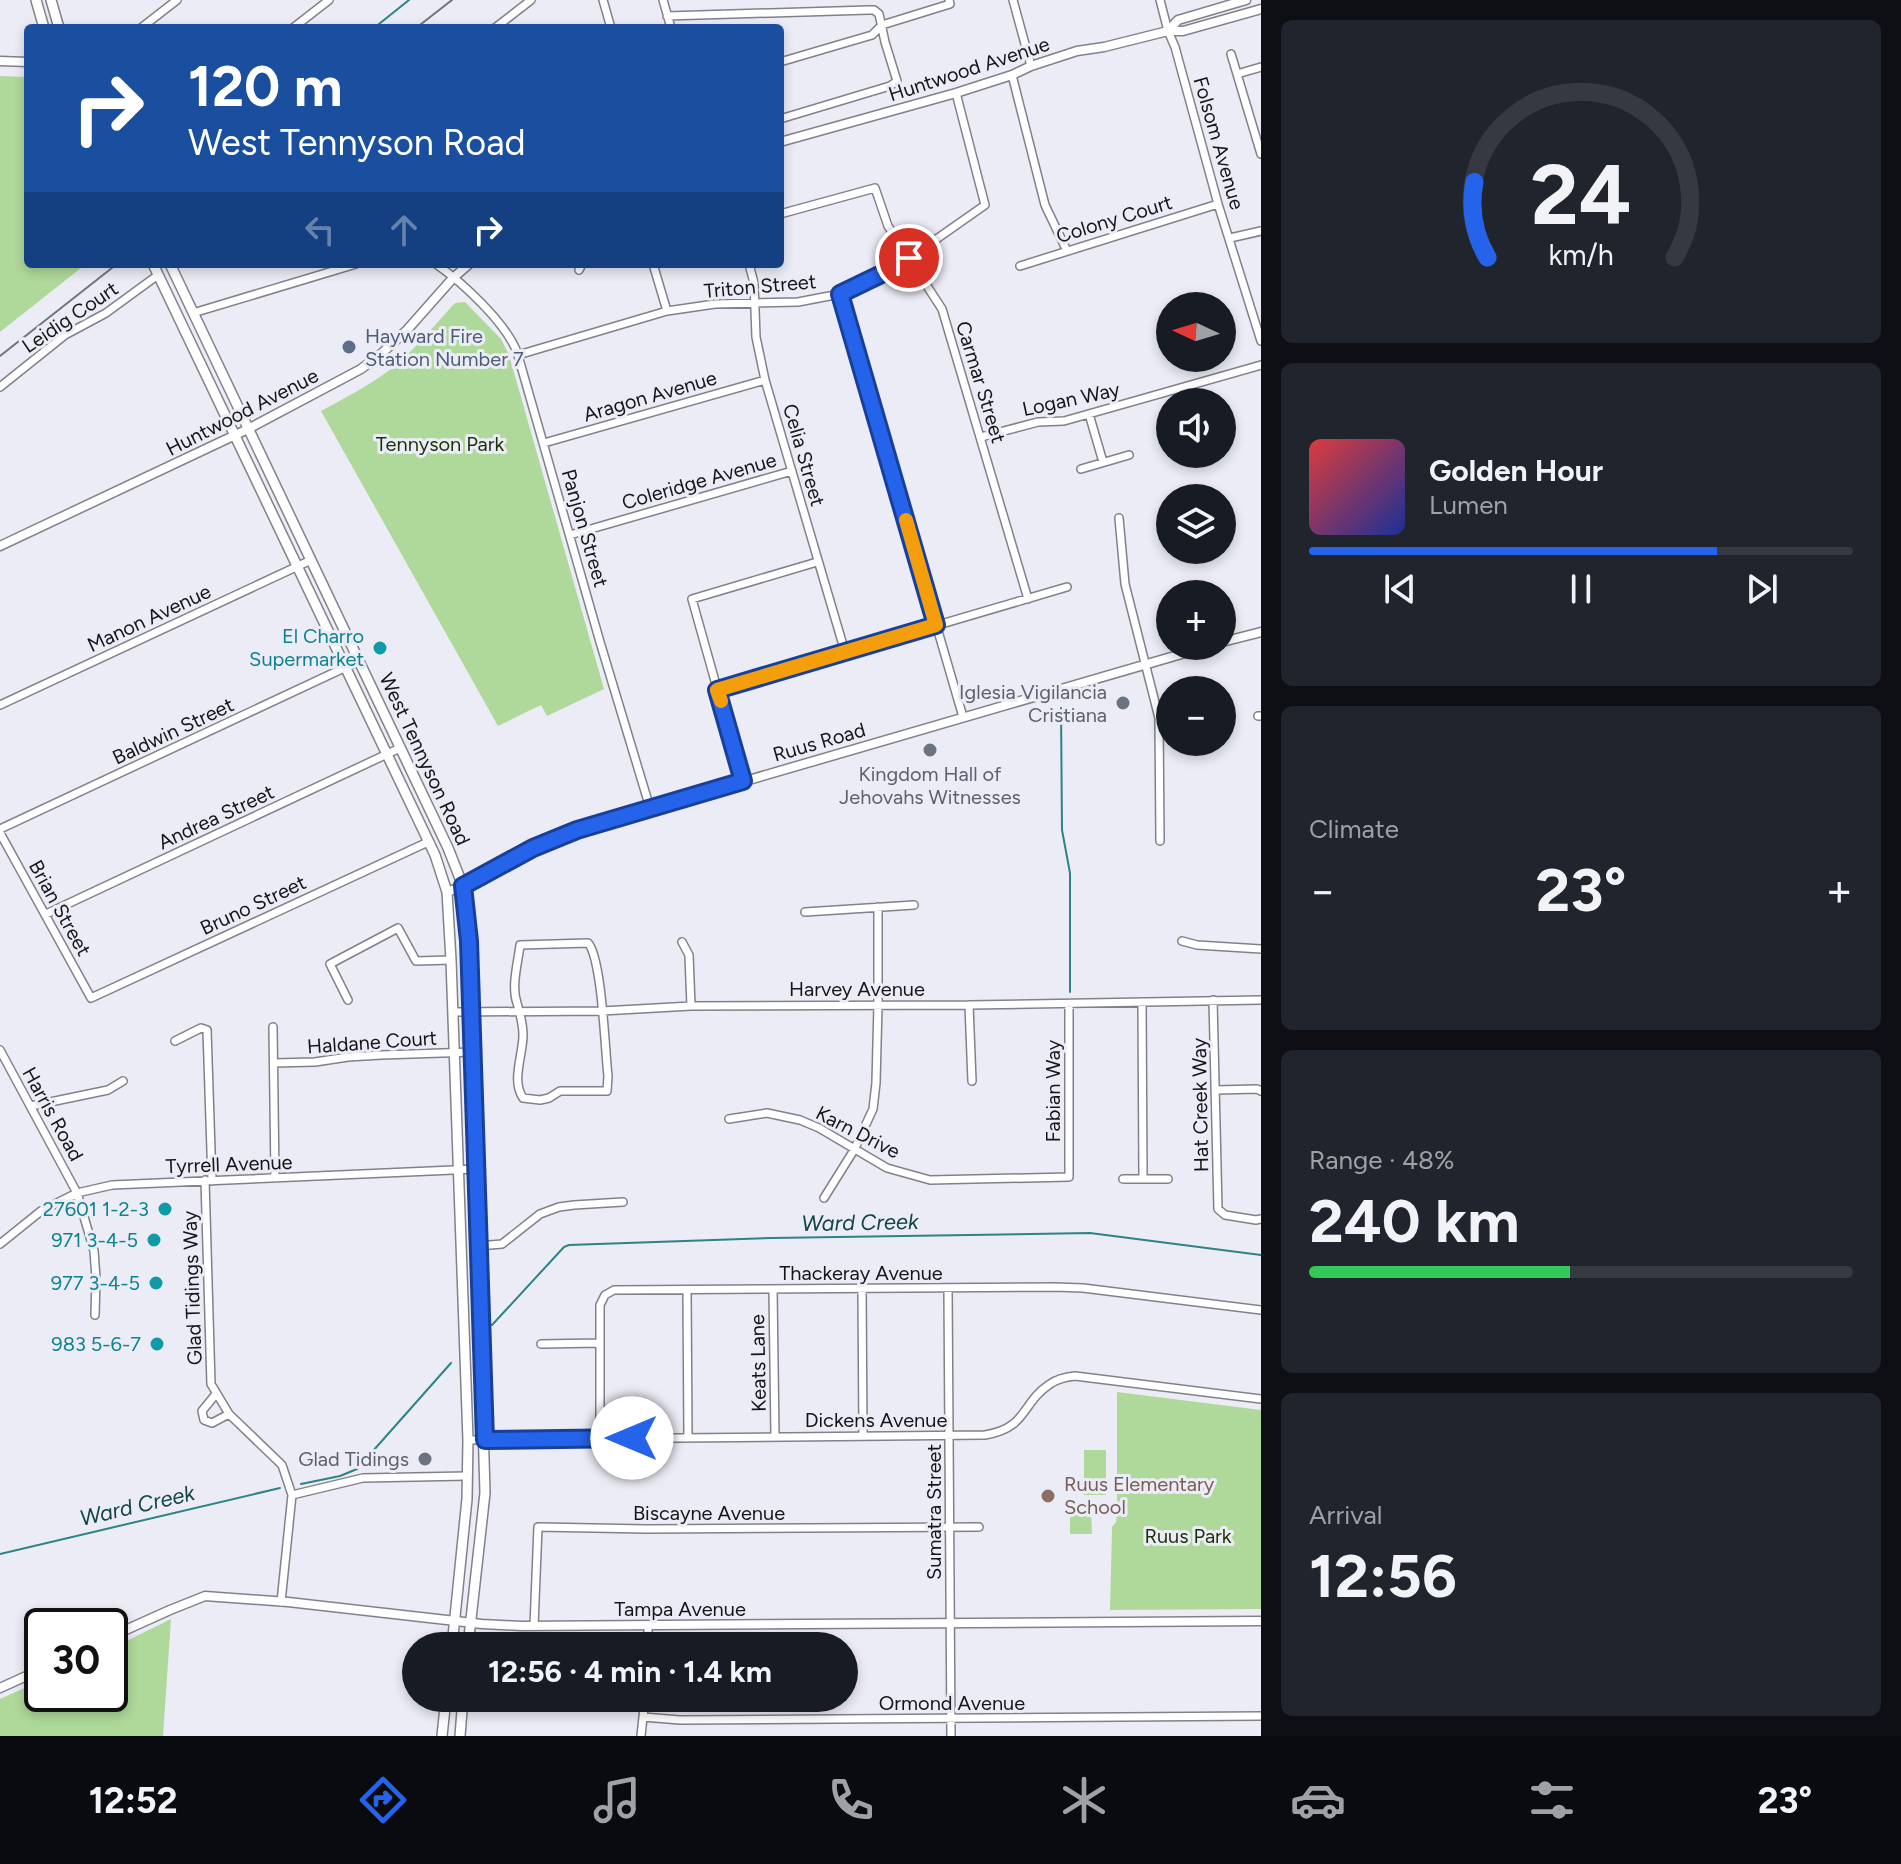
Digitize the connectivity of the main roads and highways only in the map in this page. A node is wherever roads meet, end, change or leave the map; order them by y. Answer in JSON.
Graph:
{"nodes":[{"id":1,"x":36,"y":0,"type":"edge"},
{"id":2,"x":51,"y":0,"type":"edge"},
{"id":3,"x":43,"y":24,"type":"edge"},
{"id":4,"x":58,"y":24,"type":"edge"},
{"id":5,"x":155,"y":268,"type":"edge"},
{"id":6,"x":172,"y":268,"type":"edge"},
{"id":7,"x":454,"y":1632,"type":"edge"},
{"id":8,"x":469,"y":1632,"type":"edge"},
{"id":9,"x":445,"y":1712,"type":"edge"},
{"id":10,"x":462,"y":1712,"type":"edge"},
{"id":11,"x":442,"y":1736,"type":"edge"},
{"id":12,"x":460,"y":1736,"type":"edge"}],
"edges":[{"from":1,"to":3,"type":"main road"},
{"from":2,"to":4,"type":"main road"},
{"from":5,"to":7,"type":"main road","name":"West Tennyson Road"},
{"from":6,"to":8,"type":"main road","name":"West Tennyson Road"},
{"from":9,"to":11,"type":"main road"},
{"from":10,"to":12,"type":"main road"}]}
